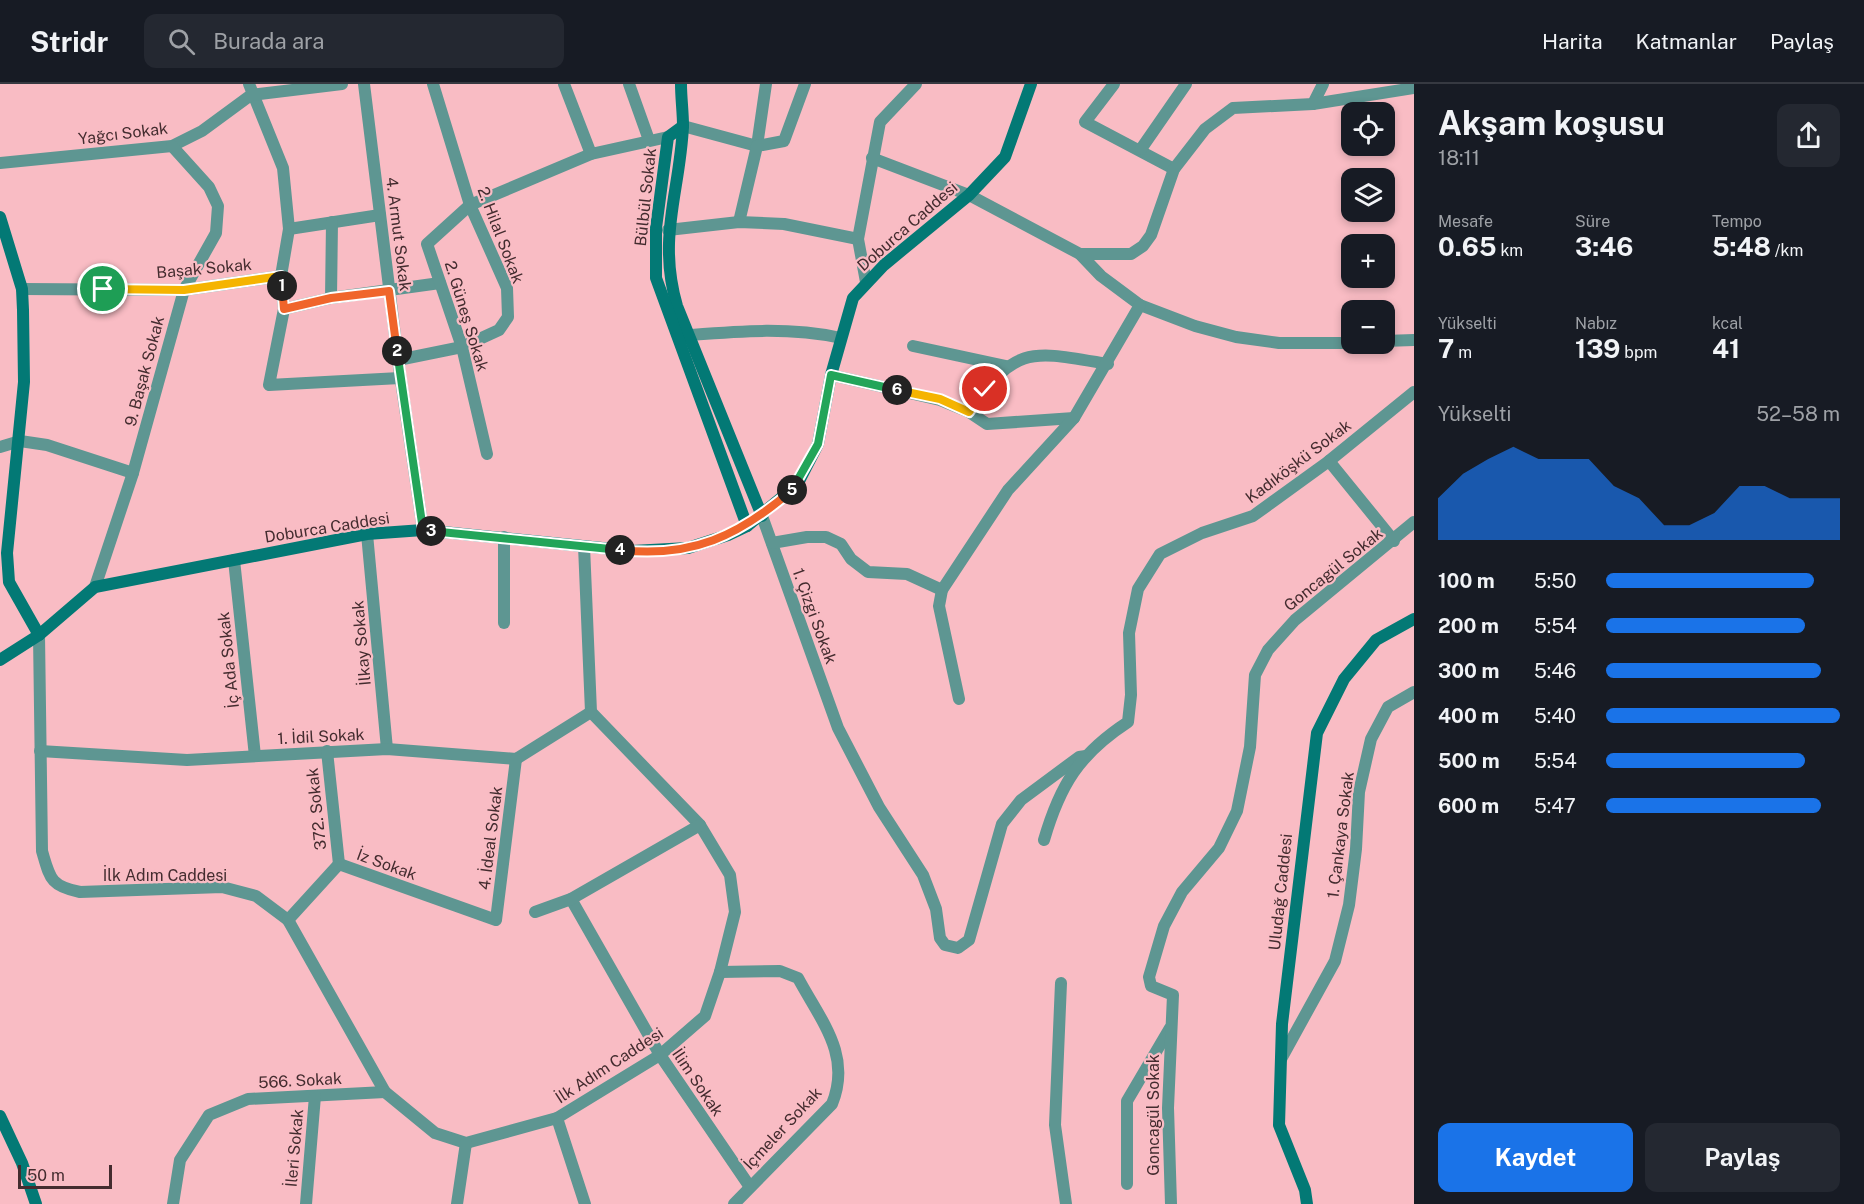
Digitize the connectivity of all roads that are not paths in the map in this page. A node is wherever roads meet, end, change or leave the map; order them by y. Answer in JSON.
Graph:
{"nodes":[{"id":1,"x":337,"y":84,"type":"edge"},
{"id":2,"x":342,"y":84,"type":"edge"},
{"id":3,"x":364,"y":84,"type":"edge"},
{"id":4,"x":433,"y":84,"type":"edge"},
{"id":5,"x":564,"y":84,"type":"edge"},
{"id":6,"x":629,"y":84,"type":"edge"},
{"id":7,"x":681,"y":84,"type":"edge"},
{"id":8,"x":766,"y":84,"type":"edge"},
{"id":9,"x":805,"y":84,"type":"edge"},
{"id":10,"x":916,"y":84,"type":"edge"},
{"id":11,"x":1031,"y":84,"type":"edge"},
{"id":12,"x":1114,"y":84,"type":"edge"},
{"id":13,"x":1186,"y":84,"type":"edge"},
{"id":14,"x":1323,"y":84,"type":"edge"},
{"id":15,"x":1414,"y":88,"type":"edge"},
{"id":16,"x":250,"y":90,"type":"edge"},
{"id":17,"x":1314,"y":104,"type":"junction"},
{"id":18,"x":683,"y":126,"type":"junction"},
{"id":19,"x":668,"y":137,"type":"junction"},
{"id":20,"x":649,"y":140,"type":"junction"},
{"id":21,"x":172,"y":146,"type":"junction"},
{"id":22,"x":757,"y":146,"type":"junction"},
{"id":23,"x":1141,"y":149,"type":"junction"},
{"id":24,"x":591,"y":154,"type":"junction"},
{"id":25,"x":872,"y":158,"type":"junction"},
{"id":26,"x":0,"y":163,"type":"edge"},
{"id":27,"x":1174,"y":169,"type":"junction"},
{"id":28,"x":969,"y":195,"type":"junction"},
{"id":29,"x":470,"y":205,"type":"junction"},
{"id":30,"x":380,"y":215,"type":"junction"},
{"id":31,"x":0,"y":217,"type":"edge"},
{"id":32,"x":332,"y":222,"type":"junction"},
{"id":33,"x":739,"y":222,"type":"junction"},
{"id":34,"x":289,"y":229,"type":"junction"},
{"id":35,"x":668,"y":231,"type":"junction"},
{"id":36,"x":858,"y":239,"type":"junction"},
{"id":37,"x":1080,"y":254,"type":"junction"},
{"id":38,"x":281,"y":276,"type":"junction"},
{"id":39,"x":866,"y":282,"type":"junction"},
{"id":40,"x":440,"y":283,"type":"junction"},
{"id":41,"x":22,"y":289,"type":"junction"},
{"id":42,"x":184,"y":290,"type":"junction"},
{"id":43,"x":389,"y":291,"type":"junction"},
{"id":44,"x":331,"y":298,"type":"junction"},
{"id":45,"x":1140,"y":305,"type":"junction"},
{"id":46,"x":284,"y":309,"type":"junction"},
{"id":47,"x":684,"y":337,"type":"junction"},
{"id":48,"x":840,"y":338,"type":"junction"},
{"id":49,"x":1414,"y":340,"type":"edge"},
{"id":50,"x":1395,"y":341,"type":"edge"},
{"id":51,"x":1341,"y":345,"type":"edge"},
{"id":52,"x":913,"y":346,"type":"dead end"},
{"id":53,"x":462,"y":347,"type":"junction"},
{"id":54,"x":398,"y":360,"type":"junction"},
{"id":55,"x":1108,"y":364,"type":"junction"},
{"id":56,"x":1006,"y":366,"type":"junction"},
{"id":57,"x":831,"y":375,"type":"junction"},
{"id":58,"x":400,"y":378,"type":"junction"},
{"id":59,"x":1414,"y":392,"type":"edge"},
{"id":60,"x":969,"y":412,"type":"junction"},
{"id":61,"x":1074,"y":418,"type":"junction"},
{"id":62,"x":20,"y":441,"type":"junction"},
{"id":63,"x":0,"y":447,"type":"edge"},
{"id":64,"x":488,"y":454,"type":"dead end"},
{"id":65,"x":1329,"y":461,"type":"junction"},
{"id":66,"x":133,"y":473,"type":"junction"},
{"id":67,"x":762,"y":516,"type":"junction"},
{"id":68,"x":1414,"y":522,"type":"edge"},
{"id":69,"x":747,"y":526,"type":"junction"},
{"id":70,"x":423,"y":530,"type":"junction"},
{"id":71,"x":367,"y":534,"type":"junction"},
{"id":72,"x":504,"y":537,"type":"junction"},
{"id":73,"x":1394,"y":541,"type":"junction"},
{"id":74,"x":772,"y":543,"type":"junction"},
{"id":75,"x":584,"y":546,"type":"junction"},
{"id":76,"x":234,"y":560,"type":"junction"},
{"id":77,"x":95,"y":587,"type":"junction"},
{"id":78,"x":942,"y":590,"type":"junction"},
{"id":79,"x":1414,"y":619,"type":"edge"},
{"id":80,"x":504,"y":623,"type":"dead end"},
{"id":81,"x":39,"y":635,"type":"junction"},
{"id":82,"x":0,"y":660,"type":"edge"},
{"id":83,"x":1414,"y":692,"type":"edge"},
{"id":84,"x":959,"y":699,"type":"dead end"},
{"id":85,"x":591,"y":712,"type":"junction"},
{"id":86,"x":387,"y":749,"type":"junction"},
{"id":87,"x":40,"y":751,"type":"junction"},
{"id":88,"x":327,"y":751,"type":"junction"},
{"id":89,"x":255,"y":756,"type":"junction"},
{"id":90,"x":1086,"y":756,"type":"junction"},
{"id":91,"x":516,"y":759,"type":"junction"},
{"id":92,"x":700,"y":825,"type":"junction"},
{"id":93,"x":1044,"y":840,"type":"dead end"},
{"id":94,"x":339,"y":864,"type":"junction"},
{"id":95,"x":571,"y":899,"type":"junction"},
{"id":96,"x":534,"y":912,"type":"dead end"},
{"id":97,"x":288,"y":920,"type":"junction"},
{"id":98,"x":496,"y":920,"type":"joint"},
{"id":99,"x":720,"y":972,"type":"junction"},
{"id":100,"x":1061,"y":983,"type":"dead end"},
{"id":101,"x":1170,"y":1027,"type":"junction"},
{"id":102,"x":660,"y":1055,"type":"junction"},
{"id":103,"x":1281,"y":1059,"type":"junction"},
{"id":104,"x":385,"y":1092,"type":"junction"},
{"id":105,"x":315,"y":1096,"type":"junction"},
{"id":106,"x":0,"y":1116,"type":"edge"},
{"id":107,"x":557,"y":1118,"type":"junction"},
{"id":108,"x":466,"y":1143,"type":"junction"},
{"id":109,"x":1127,"y":1184,"type":"dead end"},
{"id":110,"x":750,"y":1187,"type":"junction"},
{"id":111,"x":36,"y":1204,"type":"edge"},
{"id":112,"x":173,"y":1204,"type":"edge"},
{"id":113,"x":306,"y":1204,"type":"edge"},
{"id":114,"x":458,"y":1204,"type":"edge"},
{"id":115,"x":585,"y":1204,"type":"edge"},
{"id":116,"x":734,"y":1204,"type":"edge"},
{"id":117,"x":1066,"y":1204,"type":"edge"},
{"id":118,"x":1171,"y":1204,"type":"edge"},
{"id":119,"x":1307,"y":1204,"type":"edge"}],
"edges":[{"from":1,"to":2,"type":"street","name":"Yağcı Sokak"},
{"from":1,"to":16,"type":"street","name":"Yağcı Sokak"},
{"from":3,"to":30,"type":"street","name":"4. Armut Sokak"},
{"from":4,"to":29,"type":"street","name":"2. Hilal Sokak"},
{"from":5,"to":24,"type":"street"},
{"from":6,"to":20,"type":"street"},
{"from":7,"to":18,"type":"main road"},
{"from":8,"to":22,"type":"street"},
{"from":9,"to":22,"type":"street"},
{"from":10,"to":25,"type":"street"},
{"from":11,"to":28,"type":"main road","name":"Doburca Caddesi"},
{"from":12,"to":23,"type":"street"},
{"from":13,"to":23,"type":"street"},
{"from":14,"to":17,"type":"street"},
{"from":15,"to":17,"type":"street"},
{"from":16,"to":21,"type":"street","name":"Yağcı Sokak"},
{"from":16,"to":34,"type":"street"},
{"from":17,"to":27,"type":"street"},
{"from":18,"to":19,"type":"main road","name":"Bülbül Sokak"},
{"from":18,"to":22,"type":"street"},
{"from":18,"to":35,"type":"main road","name":"Bülbül Sokak"},
{"from":19,"to":20,"type":"street"},
{"from":19,"to":47,"type":"main road","name":"Bülbül Sokak"},
{"from":20,"to":24,"type":"street"},
{"from":21,"to":26,"type":"street","name":"Yağcı Sokak"},
{"from":21,"to":42,"type":"street","name":"9. Başak Sokak"},
{"from":22,"to":33,"type":"street"},
{"from":23,"to":27,"type":"street"},
{"from":24,"to":29,"type":"street"},
{"from":25,"to":28,"type":"street"},
{"from":25,"to":36,"type":"street"},
{"from":27,"to":37,"type":"street"},
{"from":28,"to":37,"type":"street"},
{"from":28,"to":39,"type":"main road","name":"Doburca Caddesi"},
{"from":29,"to":40,"type":"street","name":"2. Güneş Sokak"},
{"from":29,"to":53,"type":"street","name":"2. Hilal Sokak"},
{"from":30,"to":32,"type":"street"},
{"from":30,"to":43,"type":"street","name":"4. Armut Sokak"},
{"from":31,"to":41,"type":"main road"},
{"from":32,"to":34,"type":"street"},
{"from":32,"to":44,"type":"street"},
{"from":33,"to":35,"type":"street"},
{"from":33,"to":36,"type":"street"},
{"from":34,"to":38,"type":"street"},
{"from":35,"to":47,"type":"main road","name":"Bülbül Sokak"},
{"from":36,"to":39,"type":"street"},
{"from":37,"to":45,"type":"street"},
{"from":38,"to":42,"type":"street","name":"Başak Sokak"},
{"from":38,"to":46,"type":"street"},
{"from":39,"to":48,"type":"main road","name":"Doburca Caddesi"},
{"from":40,"to":43,"type":"street"},
{"from":40,"to":53,"type":"street","name":"2. Güneş Sokak"},
{"from":41,"to":42,"type":"street","name":"Başak Sokak"},
{"from":41,"to":62,"type":"main road"},
{"from":42,"to":66,"type":"street","name":"9. Başak Sokak"},
{"from":43,"to":44,"type":"street"},
{"from":43,"to":54,"type":"street","name":"4. Armut Sokak"},
{"from":44,"to":46,"type":"street"},
{"from":45,"to":51,"type":"street"},
{"from":45,"to":55,"type":"street"},
{"from":46,"to":58,"type":"street"},
{"from":47,"to":48,"type":"street"},
{"from":47,"to":67,"type":"main road","name":"Bülbül Sokak"},
{"from":47,"to":69,"type":"main road","name":"Bülbül Sokak"},
{"from":48,"to":57,"type":"main road","name":"Doburca Caddesi"},
{"from":49,"to":50,"type":"street"},
{"from":52,"to":56,"type":"street"},
{"from":53,"to":54,"type":"street","name":"2. Hilal Sokak"},
{"from":53,"to":64,"type":"street","name":"2. Güneş Sokak"},
{"from":54,"to":58,"type":"street","name":"4. Armut Sokak"},
{"from":55,"to":56,"type":"street"},
{"from":55,"to":61,"type":"street"},
{"from":56,"to":60,"type":"street"},
{"from":57,"to":60,"type":"street"},
{"from":57,"to":67,"type":"main road","name":"Doburca Caddesi"},
{"from":58,"to":70,"type":"street","name":"4. Armut Sokak"},
{"from":59,"to":65,"type":"street","name":"Kadıköşkü Sokak"},
{"from":60,"to":61,"type":"street"},
{"from":61,"to":78,"type":"street"},
{"from":62,"to":63,"type":"street"},
{"from":62,"to":66,"type":"street"},
{"from":62,"to":81,"type":"main road"},
{"from":65,"to":73,"type":"street"},
{"from":65,"to":90,"type":"street","name":"Kadıköşkü Sokak"},
{"from":66,"to":77,"type":"street","name":"9. Başak Sokak"},
{"from":67,"to":69,"type":"main road","name":"Doburca Caddesi"},
{"from":67,"to":74,"type":"street","name":"1. Çizgi Sokak"},
{"from":68,"to":73,"type":"street","name":"Goncagül Sokak"},
{"from":69,"to":75,"type":"main road","name":"Doburca Caddesi"},
{"from":70,"to":71,"type":"main road","name":"Doburca Caddesi"},
{"from":70,"to":72,"type":"main road","name":"Doburca Caddesi"},
{"from":71,"to":76,"type":"main road","name":"Doburca Caddesi"},
{"from":71,"to":86,"type":"street","name":"İlkay Sokak"},
{"from":72,"to":75,"type":"main road","name":"Doburca Caddesi"},
{"from":72,"to":80,"type":"street"},
{"from":73,"to":101,"type":"street","name":"Goncagül Sokak"},
{"from":74,"to":78,"type":"street"},
{"from":74,"to":90,"type":"street","name":"1. Çizgi Sokak"},
{"from":75,"to":85,"type":"street"},
{"from":76,"to":77,"type":"main road","name":"Doburca Caddesi"},
{"from":76,"to":89,"type":"street","name":"İç Ada Sokak"},
{"from":77,"to":81,"type":"main road","name":"Doburca Caddesi"},
{"from":78,"to":84,"type":"street"},
{"from":79,"to":103,"type":"main road","name":"Uludağ Caddesi"},
{"from":81,"to":82,"type":"main road","name":"Doburca Caddesi"},
{"from":81,"to":87,"type":"street","name":"İlk Adım Caddesi"},
{"from":83,"to":103,"type":"street","name":"1. Çankaya Sokak"},
{"from":85,"to":91,"type":"street"},
{"from":85,"to":92,"type":"street","name":"İlk Adım Caddesi"},
{"from":86,"to":88,"type":"street","name":"1. İdil Sokak"},
{"from":86,"to":91,"type":"street","name":"1. İdil Sokak"},
{"from":87,"to":89,"type":"street","name":"1. İdil Sokak"},
{"from":87,"to":97,"type":"street","name":"İlk Adım Caddesi"},
{"from":88,"to":89,"type":"street","name":"1. İdil Sokak"},
{"from":88,"to":94,"type":"street","name":"372. Sokak"},
{"from":90,"to":93,"type":"street","name":"Kadıköşkü Sokak"},
{"from":91,"to":98,"type":"street","name":"4. İdeal Sokak"},
{"from":92,"to":95,"type":"street"},
{"from":92,"to":99,"type":"street","name":"İlk Adım Caddesi"},
{"from":94,"to":97,"type":"street","name":"İz Sokak"},
{"from":94,"to":98,"type":"street","name":"İz Sokak"},
{"from":95,"to":96,"type":"street"},
{"from":95,"to":102,"type":"street","name":"İlim Sokak"},
{"from":97,"to":104,"type":"street","name":"İlk Adım Caddesi"},
{"from":99,"to":102,"type":"street","name":"İlk Adım Caddesi"},
{"from":99,"to":110,"type":"street","name":"İçmeler Sokak"},
{"from":100,"to":117,"type":"street"},
{"from":101,"to":109,"type":"street","name":"Goncagül Sokak"},
{"from":101,"to":118,"type":"street","name":"Goncagül Sokak"},
{"from":102,"to":107,"type":"street","name":"İlk Adım Caddesi"},
{"from":102,"to":110,"type":"street","name":"İlim Sokak"},
{"from":103,"to":119,"type":"main road","name":"Uludağ Caddesi"},
{"from":104,"to":105,"type":"street","name":"566. Sokak"},
{"from":104,"to":108,"type":"street","name":"İlk Adım Caddesi"},
{"from":105,"to":112,"type":"street","name":"566. Sokak"},
{"from":105,"to":113,"type":"street","name":"İleri Sokak"},
{"from":106,"to":111,"type":"main road"},
{"from":107,"to":108,"type":"street","name":"İlk Adım Caddesi"},
{"from":107,"to":115,"type":"street"},
{"from":108,"to":114,"type":"street"},
{"from":110,"to":116,"type":"street","name":"İçmeler Sokak"}]}
